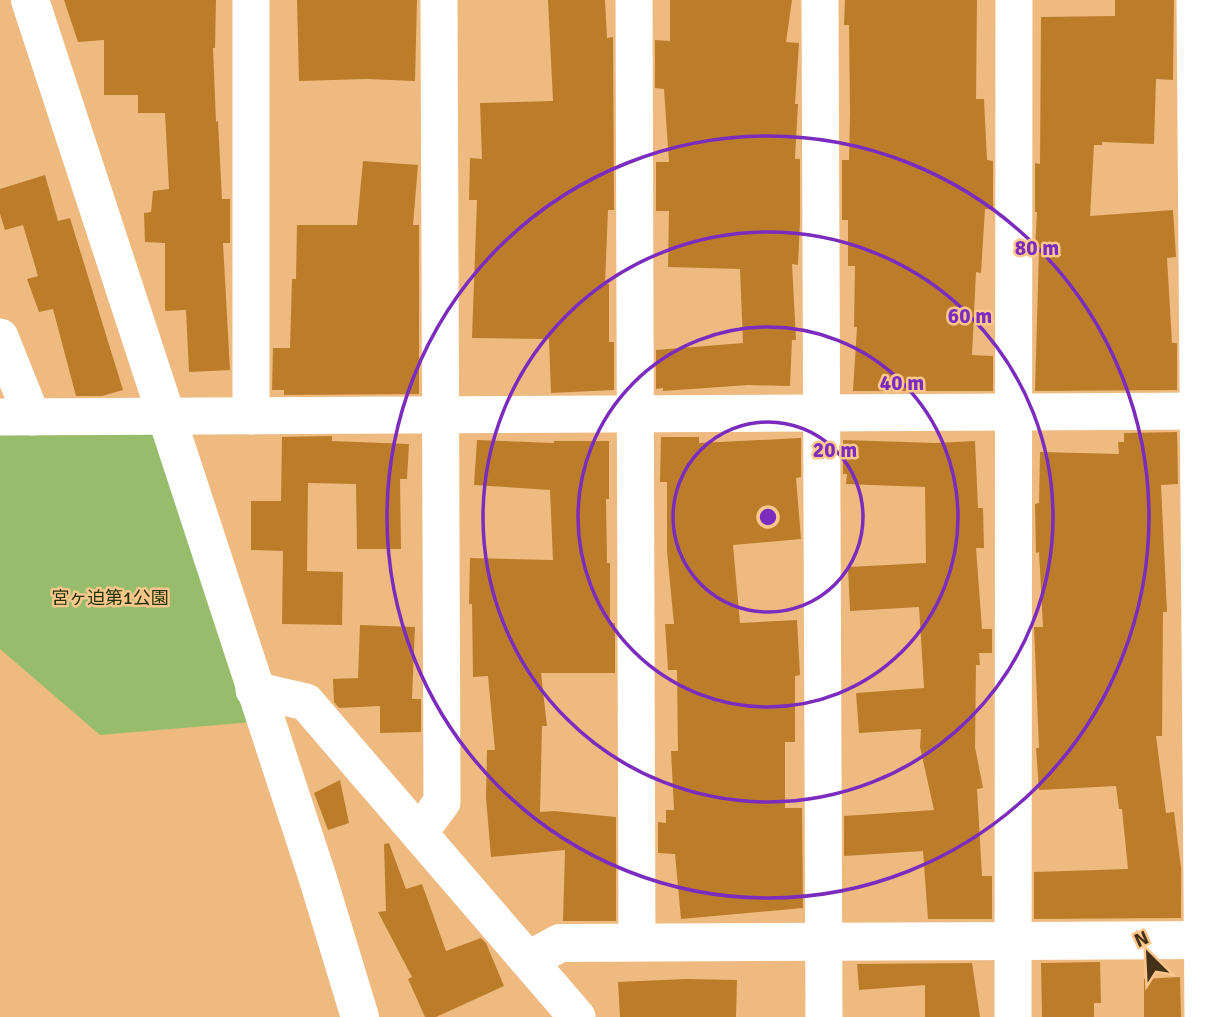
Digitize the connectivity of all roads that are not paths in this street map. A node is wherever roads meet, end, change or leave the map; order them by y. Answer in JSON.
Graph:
{"nodes":[{"id":1,"x":30,"y":0,"type":"edge"},
{"id":2,"x":251,"y":0,"type":"edge"},
{"id":3,"x":439,"y":0,"type":"edge"},
{"id":4,"x":634,"y":0,"type":"edge"},
{"id":5,"x":820,"y":0,"type":"edge"},
{"id":6,"x":1014,"y":0,"type":"edge"},
{"id":7,"x":1195,"y":0,"type":"edge"},
{"id":8,"x":0,"y":337,"type":"edge"},
{"id":9,"x":1205,"y":411,"type":"edge"},
{"id":10,"x":1014,"y":412,"type":"junction"},
{"id":11,"x":822,"y":413,"type":"junction"},
{"id":12,"x":636,"y":414,"type":"junction"},
{"id":13,"x":441,"y":415,"type":"junction"},
{"id":14,"x":251,"y":416,"type":"junction"},
{"id":15,"x":16,"y":417,"type":"edge"},
{"id":16,"x":166,"y":417,"type":"junction"},
{"id":17,"x":254,"y":690,"type":"junction"},
{"id":18,"x":419,"y":833,"type":"junction"},
{"id":19,"x":1207,"y":940,"type":"edge"},
{"id":20,"x":824,"y":941,"type":"junction"},
{"id":21,"x":1013,"y":941,"type":"junction"},
{"id":22,"x":637,"y":942,"type":"junction"},
{"id":23,"x":529,"y":960,"type":"junction"},
{"id":24,"x":360,"y":1017,"type":"edge"},
{"id":25,"x":577,"y":1017,"type":"edge"},
{"id":26,"x":824,"y":1017,"type":"edge"},
{"id":27,"x":1013,"y":1017,"type":"edge"},
{"id":28,"x":1203,"y":1017,"type":"edge"}],
"edges":[{"from":1,"to":16,"type":"street"},
{"from":2,"to":14,"type":"street"},
{"from":3,"to":13,"type":"street"},
{"from":4,"to":12,"type":"street"},
{"from":5,"to":11,"type":"street"},
{"from":6,"to":10,"type":"street"},
{"from":7,"to":9,"type":"street"},
{"from":8,"to":15,"type":"street"},
{"from":9,"to":10,"type":"street"},
{"from":9,"to":19,"type":"street"},
{"from":10,"to":11,"type":"street"},
{"from":10,"to":21,"type":"street"},
{"from":11,"to":12,"type":"street"},
{"from":11,"to":20,"type":"street"},
{"from":12,"to":13,"type":"street"},
{"from":12,"to":22,"type":"street"},
{"from":13,"to":14,"type":"street"},
{"from":13,"to":18,"type":"street"},
{"from":14,"to":16,"type":"street"},
{"from":15,"to":16,"type":"street"},
{"from":16,"to":17,"type":"street"},
{"from":17,"to":18,"type":"street"},
{"from":17,"to":24,"type":"street"},
{"from":18,"to":23,"type":"street"},
{"from":19,"to":21,"type":"street"},
{"from":19,"to":28,"type":"street"},
{"from":20,"to":21,"type":"street"},
{"from":20,"to":22,"type":"street"},
{"from":20,"to":26,"type":"street"},
{"from":21,"to":27,"type":"street"},
{"from":22,"to":23,"type":"street"},
{"from":23,"to":25,"type":"street"}]}
